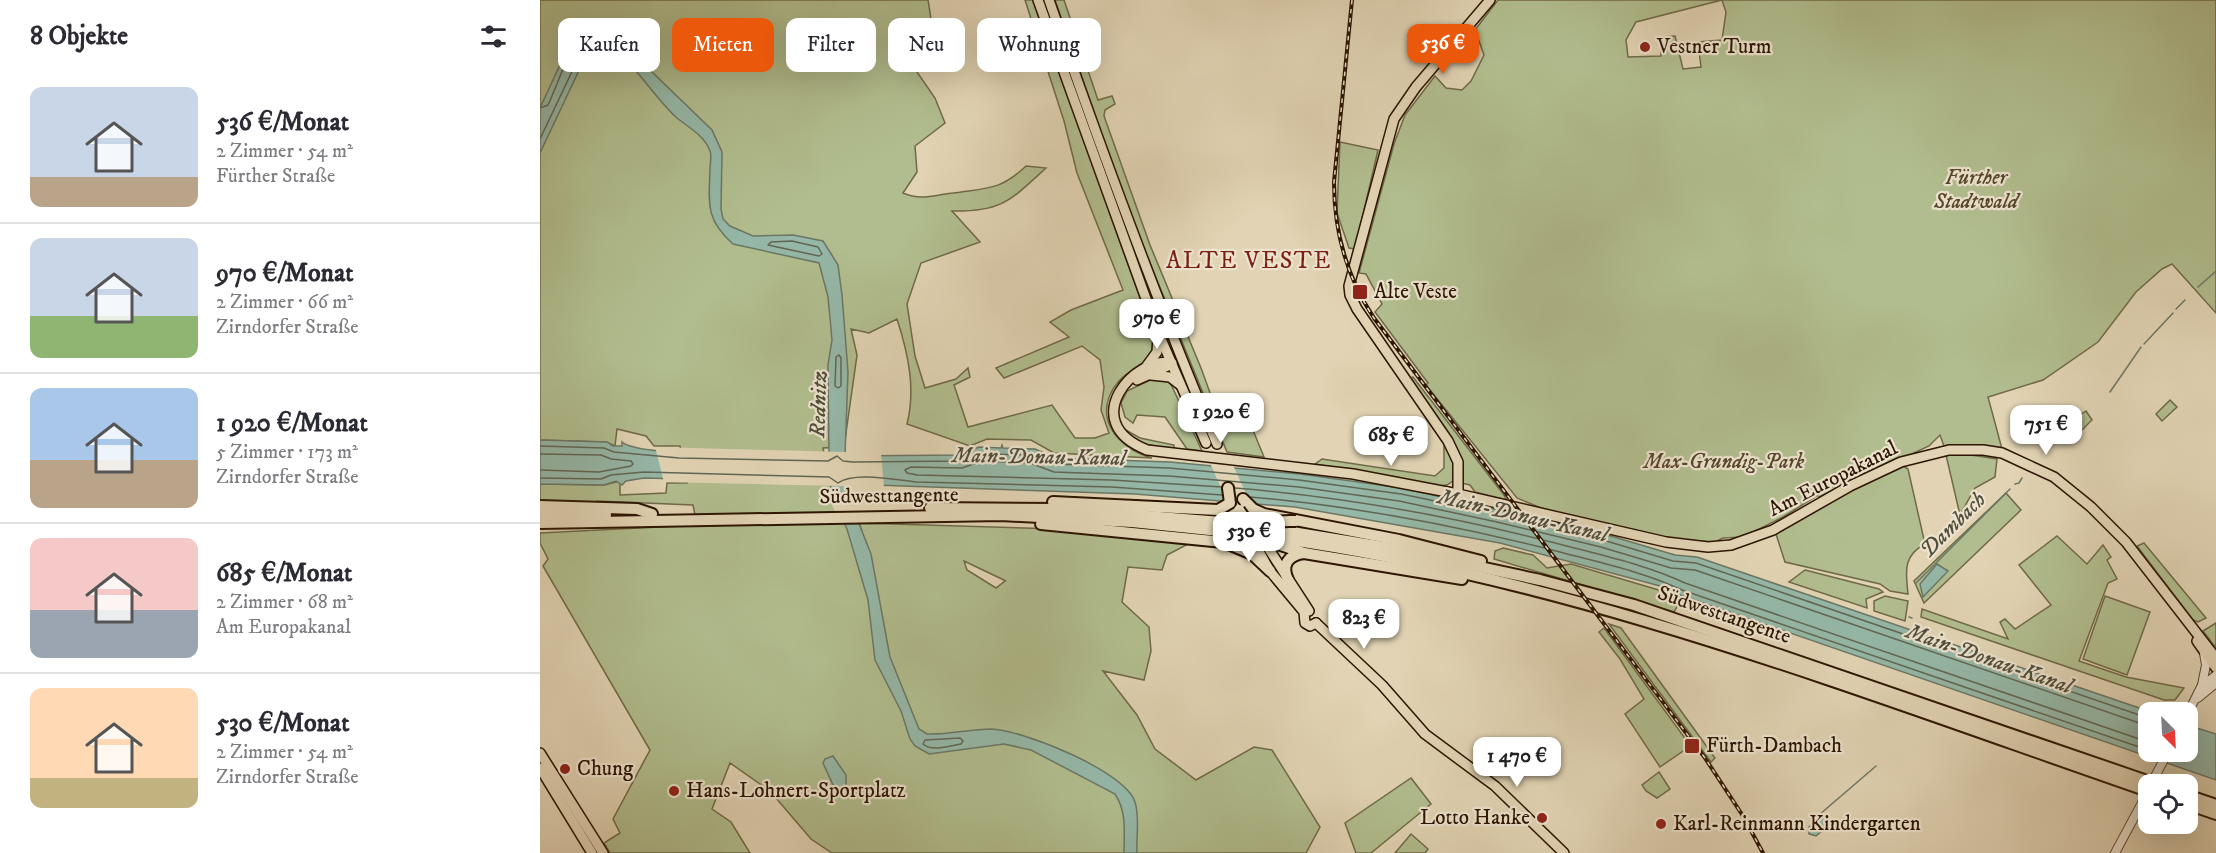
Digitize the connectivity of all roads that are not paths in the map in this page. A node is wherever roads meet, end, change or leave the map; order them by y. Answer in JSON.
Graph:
{"nodes":[{"id":1,"x":1038,"y":0,"type":"edge"},
{"id":2,"x":1049,"y":0,"type":"edge"},
{"id":3,"x":1490,"y":0,"type":"edge"},
{"id":4,"x":1108,"y":181,"type":"junction"},
{"id":5,"x":1134,"y":253,"type":"junction"},
{"id":6,"x":1158,"y":332,"type":"junction"},
{"id":7,"x":1176,"y":349,"type":"junction"},
{"id":8,"x":1172,"y":363,"type":"junction"},
{"id":9,"x":1146,"y":372,"type":"junction"},
{"id":10,"x":1181,"y":386,"type":"junction"},
{"id":11,"x":1206,"y":443,"type":"dead end"},
{"id":12,"x":1217,"y":444,"type":"dead end"},
{"id":13,"x":1228,"y":488,"type":"joint"},
{"id":14,"x":1458,"y":494,"type":"junction"},
{"id":15,"x":1243,"y":499,"type":"joint"},
{"id":16,"x":540,"y":506,"type":"edge"},
{"id":17,"x":951,"y":507,"type":"junction"},
{"id":18,"x":1209,"y":510,"type":"junction"},
{"id":19,"x":1239,"y":510,"type":"joint"},
{"id":20,"x":867,"y":512,"type":"junction"},
{"id":21,"x":540,"y":514,"type":"edge"},
{"id":22,"x":652,"y":514,"type":"junction"},
{"id":23,"x":979,"y":515,"type":"junction"},
{"id":24,"x":695,"y":517,"type":"junction"},
{"id":25,"x":623,"y":521,"type":"junction"},
{"id":26,"x":1297,"y":521,"type":"junction"},
{"id":27,"x":540,"y":523,"type":"edge"},
{"id":28,"x":540,"y":530,"type":"edge"},
{"id":29,"x":1256,"y":537,"type":"junction"},
{"id":30,"x":1222,"y":542,"type":"junction"},
{"id":31,"x":1304,"y":553,"type":"junction"},
{"id":32,"x":1270,"y":571,"type":"junction"},
{"id":33,"x":1288,"y":580,"type":"junction"},
{"id":34,"x":1540,"y":580,"type":"junction"},
{"id":35,"x":1530,"y":589,"type":"junction"},
{"id":36,"x":1308,"y":614,"type":"junction"},
{"id":37,"x":2193,"y":631,"type":"junction"},
{"id":38,"x":2204,"y":653,"type":"junction"},
{"id":39,"x":2216,"y":658,"type":"edge"},
{"id":40,"x":2216,"y":668,"type":"edge"},
{"id":41,"x":2216,"y":675,"type":"edge"},
{"id":42,"x":2216,"y":683,"type":"edge"},
{"id":43,"x":2201,"y":687,"type":"junction"},
{"id":44,"x":2195,"y":701,"type":"joint"},
{"id":45,"x":540,"y":753,"type":"edge"},
{"id":46,"x":540,"y":768,"type":"edge"},
{"id":47,"x":2138,"y":778,"type":"edge"},
{"id":48,"x":2138,"y":791,"type":"edge"},
{"id":49,"x":2198,"y":799,"type":"edge"},
{"id":50,"x":2216,"y":805,"type":"edge"},
{"id":51,"x":2198,"y":808,"type":"edge"},
{"id":52,"x":2138,"y":809,"type":"edge"},
{"id":53,"x":2216,"y":814,"type":"edge"},
{"id":54,"x":592,"y":853,"type":"edge"},
{"id":55,"x":603,"y":853,"type":"edge"},
{"id":56,"x":1564,"y":853,"type":"edge"},
{"id":57,"x":2115,"y":853,"type":"edge"}],
"edges":[{"from":1,"to":4,"type":"main road"},
{"from":2,"to":4,"type":"main road"},
{"from":3,"to":14,"type":"main road"},
{"from":4,"to":5,"type":"main road"},
{"from":5,"to":6,"type":"main road"},
{"from":5,"to":7,"type":"main road"},
{"from":6,"to":8,"type":"main road"},
{"from":6,"to":9,"type":"main road"},
{"from":7,"to":8,"type":"main road"},
{"from":7,"to":12,"type":"main road"},
{"from":8,"to":9,"type":"main road"},
{"from":8,"to":10,"type":"main road"},
{"from":9,"to":10,"type":"main road"},
{"from":9,"to":14,"type":"main road","name":"Am Europakanal"},
{"from":10,"to":11,"type":"main road"},
{"from":13,"to":18,"type":"highway"},
{"from":13,"to":19,"type":"main road"},
{"from":14,"to":37,"type":"main road","name":"Am Europakanal"},
{"from":15,"to":26,"type":"highway","bridge":true},
{"from":15,"to":29,"type":"main road"},
{"from":16,"to":22,"type":"highway"},
{"from":17,"to":18,"type":"highway"},
{"from":17,"to":20,"type":"highway","name":"Südwesttangente"},
{"from":17,"to":29,"type":"highway","name":"Südwesttangente"},
{"from":18,"to":29,"type":"highway","bridge":true},
{"from":19,"to":29,"type":"highway","bridge":true},
{"from":20,"to":23,"type":"highway","name":"Südwesttangente"},
{"from":20,"to":24,"type":"highway","name":"Südwesttangente"},
{"from":21,"to":22,"type":"highway","name":"Südwesttangente"},
{"from":22,"to":24,"type":"highway","name":"Südwesttangente"},
{"from":23,"to":29,"type":"highway","name":"Südwesttangente"},
{"from":23,"to":30,"type":"highway"},
{"from":24,"to":25,"type":"highway","name":"Südwesttangente"},
{"from":25,"to":27,"type":"highway","name":"Südwesttangente"},
{"from":25,"to":28,"type":"highway"},
{"from":26,"to":29,"type":"highway","bridge":true},
{"from":26,"to":34,"type":"highway"},
{"from":29,"to":30,"type":"highway"},
{"from":29,"to":31,"type":"highway"},
{"from":29,"to":32,"type":"main road"},
{"from":29,"to":33,"type":"main road"},
{"from":29,"to":34,"type":"highway","name":"Südwesttangente"},
{"from":29,"to":35,"type":"highway","name":"Südwesttangente"},
{"from":30,"to":32,"type":"highway"},
{"from":31,"to":33,"type":"highway"},
{"from":31,"to":35,"type":"highway"},
{"from":32,"to":36,"type":"main road"},
{"from":33,"to":36,"type":"main road"},
{"from":34,"to":47,"type":"highway","name":"Südwesttangente"},
{"from":35,"to":48,"type":"highway","name":"Südwesttangente"},
{"from":36,"to":56,"type":"main road"},
{"from":37,"to":38,"type":"main road","name":"Am Europakanal"},
{"from":37,"to":39,"type":"main road","name":"Am Europakanal"},
{"from":38,"to":40,"type":"main road","name":"Am Europakanal"},
{"from":38,"to":43,"type":"street"},
{"from":41,"to":43,"type":"street"},
{"from":42,"to":44,"type":"street"},
{"from":43,"to":44,"type":"street"},
{"from":45,"to":55,"type":"main road"},
{"from":46,"to":54,"type":"main road"},
{"from":49,"to":50,"type":"highway"},
{"from":51,"to":53,"type":"highway"},
{"from":52,"to":57,"type":"street"}]}
